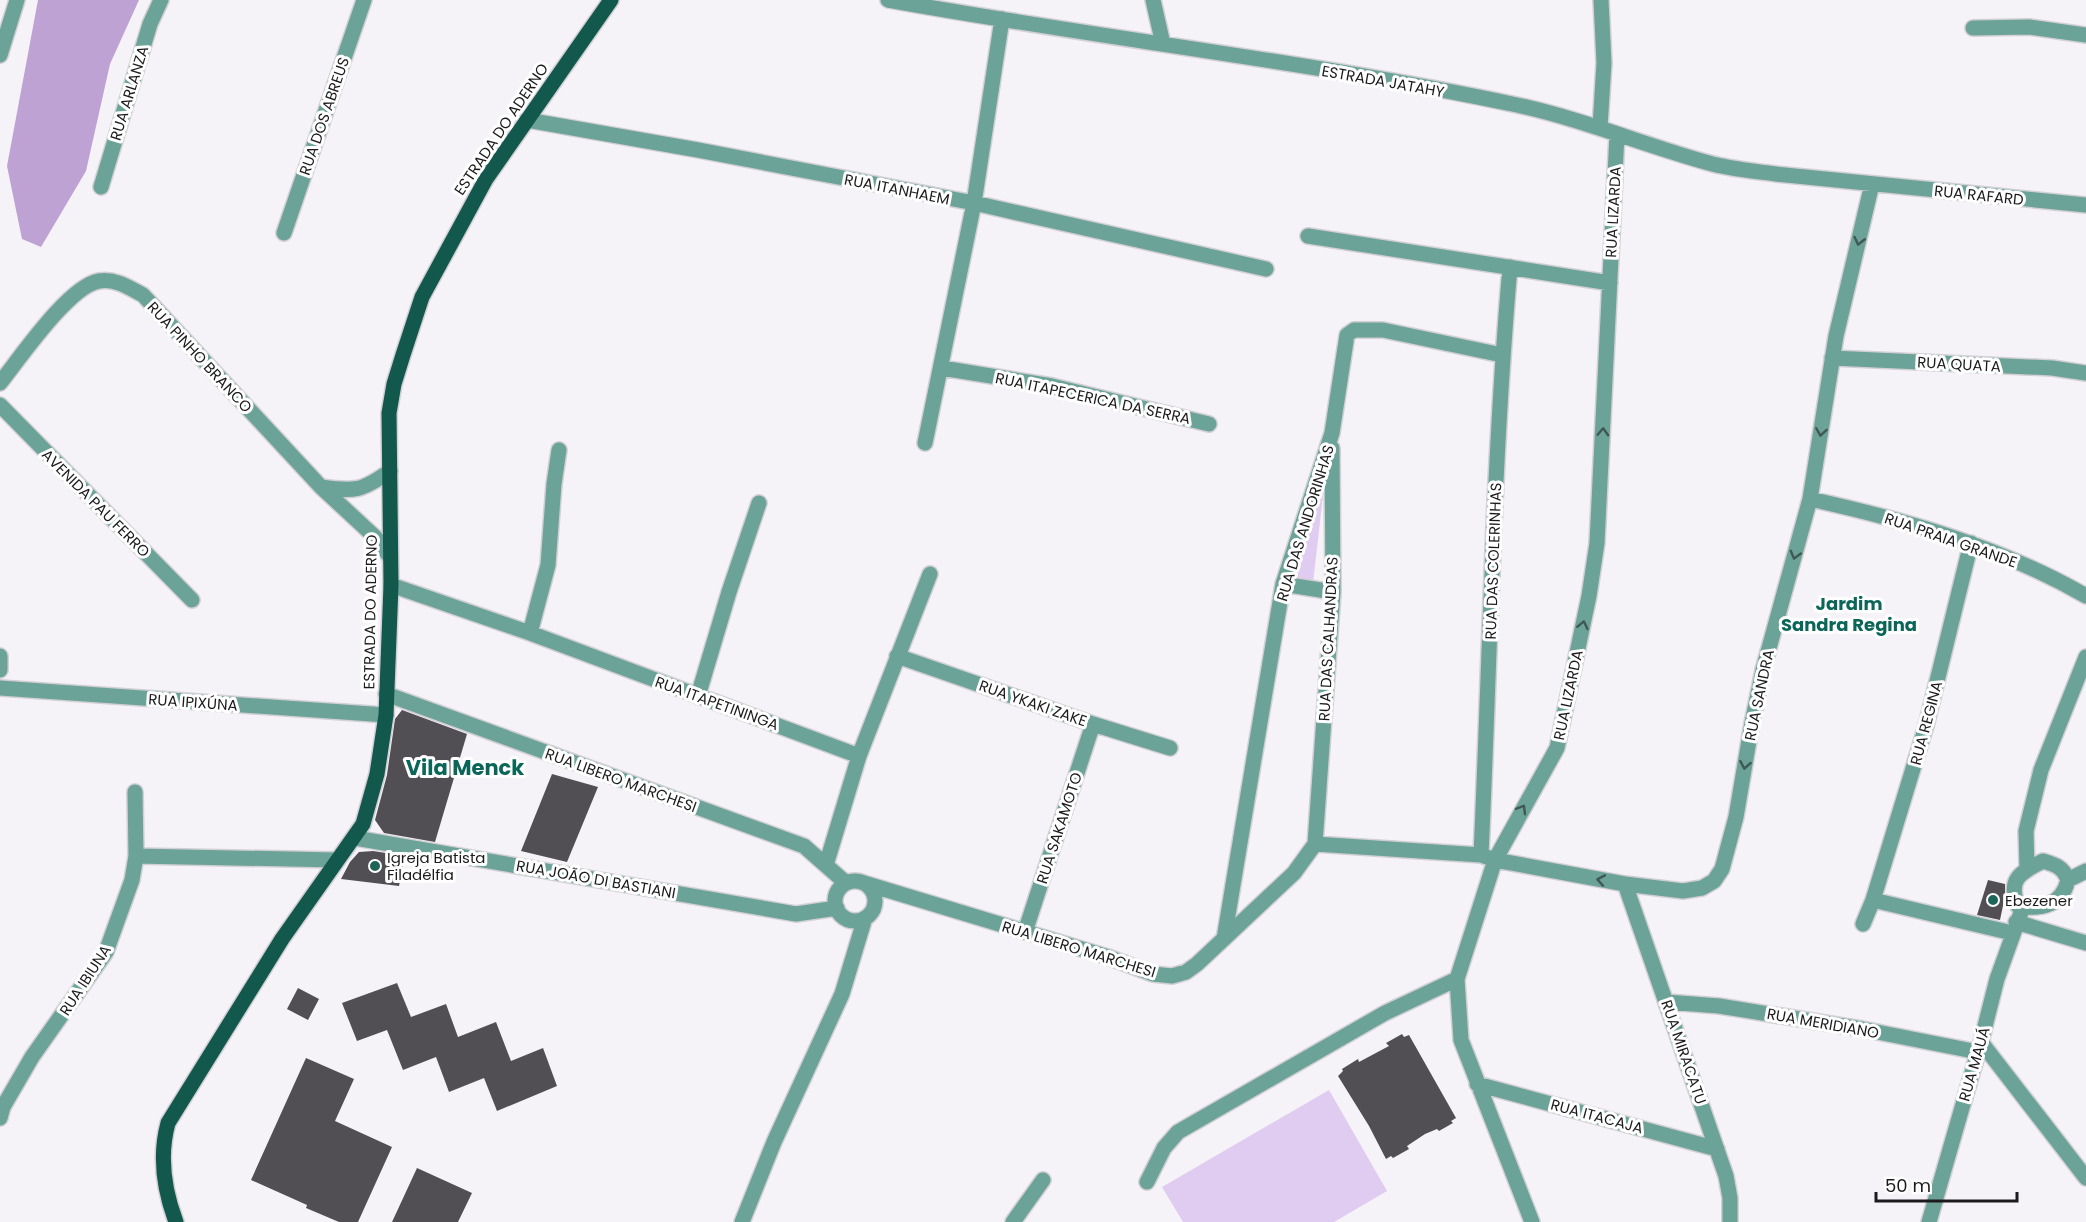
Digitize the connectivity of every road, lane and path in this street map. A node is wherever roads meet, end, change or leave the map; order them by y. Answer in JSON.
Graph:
{"nodes":[{"id":1,"x":17,"y":0,"type":"edge"},
{"id":2,"x":160,"y":0,"type":"edge"},
{"id":3,"x":364,"y":0,"type":"edge"},
{"id":4,"x":611,"y":0,"type":"edge"},
{"id":5,"x":888,"y":0,"type":"edge"},
{"id":6,"x":1153,"y":0,"type":"edge"},
{"id":7,"x":1601,"y":0,"type":"edge"},
{"id":8,"x":1002,"y":19,"type":"junction"},
{"id":9,"x":1972,"y":28,"type":"dead end"},
{"id":10,"x":2086,"y":35,"type":"edge"},
{"id":11,"x":1162,"y":44,"type":"junction"},
{"id":12,"x":0,"y":55,"type":"edge"},
{"id":13,"x":526,"y":120,"type":"junction"},
{"id":14,"x":1600,"y":127,"type":"junction"},
{"id":15,"x":1617,"y":134,"type":"junction"},
{"id":16,"x":1872,"y":184,"type":"junction"},
{"id":17,"x":101,"y":187,"type":"dead end"},
{"id":18,"x":974,"y":203,"type":"junction"},
{"id":19,"x":2086,"y":206,"type":"edge"},
{"id":20,"x":284,"y":233,"type":"dead end"},
{"id":21,"x":1308,"y":236,"type":"dead end"},
{"id":22,"x":1510,"y":267,"type":"junction"},
{"id":23,"x":1266,"y":269,"type":"dead end"},
{"id":24,"x":1610,"y":283,"type":"junction"},
{"id":25,"x":1502,"y":355,"type":"junction"},
{"id":26,"x":1833,"y":358,"type":"junction"},
{"id":27,"x":942,"y":368,"type":"junction"},
{"id":28,"x":2086,"y":373,"type":"edge"},
{"id":29,"x":0,"y":383,"type":"edge"},
{"id":30,"x":0,"y":405,"type":"edge"},
{"id":31,"x":1209,"y":424,"type":"dead end"},
{"id":32,"x":1332,"y":433,"type":"junction"},
{"id":33,"x":925,"y":443,"type":"dead end"},
{"id":34,"x":559,"y":450,"type":"dead end"},
{"id":35,"x":390,"y":471,"type":"junction"},
{"id":36,"x":321,"y":487,"type":"junction"},
{"id":37,"x":1810,"y":499,"type":"junction"},
{"id":38,"x":759,"y":503,"type":"dead end"},
{"id":39,"x":1971,"y":543,"type":"junction"},
{"id":40,"x":390,"y":557,"type":"junction"},
{"id":41,"x":930,"y":574,"type":"dead end"},
{"id":42,"x":1283,"y":584,"type":"junction"},
{"id":43,"x":391,"y":585,"type":"junction"},
{"id":44,"x":1334,"y":592,"type":"junction"},
{"id":45,"x":2086,"y":596,"type":"edge"},
{"id":46,"x":192,"y":600,"type":"dead end"},
{"id":47,"x":530,"y":633,"type":"junction"},
{"id":48,"x":0,"y":656,"type":"edge"},
{"id":49,"x":897,"y":656,"type":"junction"},
{"id":50,"x":2086,"y":657,"type":"edge"},
{"id":51,"x":0,"y":670,"type":"edge"},
{"id":52,"x":0,"y":688,"type":"edge"},
{"id":53,"x":386,"y":694,"type":"junction"},
{"id":54,"x":698,"y":696,"type":"junction"},
{"id":55,"x":386,"y":716,"type":"junction"},
{"id":56,"x":1093,"y":724,"type":"junction"},
{"id":57,"x":1170,"y":748,"type":"dead end"},
{"id":58,"x":859,"y":756,"type":"junction"},
{"id":59,"x":135,"y":792,"type":"dead end"},
{"id":60,"x":355,"y":838,"type":"junction"},
{"id":61,"x":1315,"y":844,"type":"junction"},
{"id":62,"x":136,"y":856,"type":"junction"},
{"id":63,"x":1488,"y":858,"type":"junction"},
{"id":64,"x":337,"y":860,"type":"junction"},
{"id":65,"x":826,"y":866,"type":"junction"},
{"id":66,"x":2027,"y":869,"type":"junction"},
{"id":67,"x":2086,"y":871,"type":"edge"},
{"id":68,"x":2068,"y":880,"type":"junction"},
{"id":69,"x":846,"y":883,"type":"junction"},
{"id":70,"x":864,"y":883,"type":"junction"},
{"id":71,"x":1625,"y":885,"type":"junction"},
{"id":72,"x":1873,"y":900,"type":"junction"},
{"id":73,"x":2023,"y":906,"type":"junction"},
{"id":74,"x":837,"y":908,"type":"junction"},
{"id":75,"x":865,"y":918,"type":"junction"},
{"id":76,"x":1863,"y":924,"type":"dead end"},
{"id":77,"x":2014,"y":928,"type":"junction"},
{"id":78,"x":1025,"y":932,"type":"junction"},
{"id":79,"x":1224,"y":939,"type":"junction"},
{"id":80,"x":2086,"y":943,"type":"edge"},
{"id":81,"x":1457,"y":978,"type":"junction"},
{"id":82,"x":1667,"y":1002,"type":"junction"},
{"id":83,"x":1980,"y":1047,"type":"junction"},
{"id":84,"x":1477,"y":1084,"type":"junction"},
{"id":85,"x":0,"y":1118,"type":"edge"},
{"id":86,"x":1718,"y":1149,"type":"junction"},
{"id":87,"x":2086,"y":1178,"type":"edge"},
{"id":88,"x":1044,"y":1180,"type":"dead end"},
{"id":89,"x":1147,"y":1182,"type":"dead end"},
{"id":90,"x":176,"y":1222,"type":"edge"},
{"id":91,"x":742,"y":1222,"type":"edge"},
{"id":92,"x":1013,"y":1222,"type":"edge"},
{"id":93,"x":1532,"y":1222,"type":"edge"},
{"id":94,"x":1730,"y":1222,"type":"edge"},
{"id":95,"x":1929,"y":1222,"type":"edge"}],
"edges":[{"from":1,"to":12,"type":"street"},
{"from":2,"to":17,"type":"street","name":"RUA ARLANZA"},
{"from":3,"to":20,"type":"street","name":"RUA DOS ABREUS"},
{"from":4,"to":13,"type":"main road","name":"ESTRADA DO ADERNO"},
{"from":5,"to":8,"type":"street","name":"ESTRADA JATAHY"},
{"from":6,"to":11,"type":"street"},
{"from":7,"to":14,"type":"street"},
{"from":8,"to":11,"type":"street","name":"ESTRADA JATAHY"},
{"from":8,"to":18,"type":"street"},
{"from":9,"to":10,"type":"street"},
{"from":11,"to":14,"type":"street","name":"ESTRADA JATAHY"},
{"from":13,"to":18,"type":"street","name":"RUA ITANHAEM"},
{"from":13,"to":35,"type":"main road","name":"ESTRADA DO ADERNO"},
{"from":14,"to":15,"type":"street","name":"ESTRADA JATAHY"},
{"from":15,"to":16,"type":"street","name":"ESTRADA JATAHY"},
{"from":15,"to":24,"type":"street","name":"RUA LIZARDA"},
{"from":16,"to":19,"type":"street","name":"RUA RAFARD"},
{"from":16,"to":26,"type":"street","name":"RUA SANDRA","one_way":true},
{"from":18,"to":23,"type":"street","name":"RUA ITANHAEM"},
{"from":18,"to":27,"type":"street"},
{"from":21,"to":22,"type":"street"},
{"from":22,"to":24,"type":"street"},
{"from":22,"to":25,"type":"street","name":"RUA DAS COLERINHAS"},
{"from":63,"to":24,"type":"street","name":"RUA LIZARDA","one_way":true},
{"from":25,"to":32,"type":"street","name":"RUA DAS ANDORINHAS"},
{"from":25,"to":63,"type":"street","name":"RUA DAS COLERINHAS"},
{"from":26,"to":28,"type":"street","name":"RUA QUATA"},
{"from":26,"to":37,"type":"street","name":"RUA SANDRA","one_way":true},
{"from":27,"to":31,"type":"street","name":"RUA ITAPECERICA DA SERRA"},
{"from":27,"to":33,"type":"street"},
{"from":29,"to":36,"type":"street","name":"RUA PINHO BRANCO"},
{"from":30,"to":46,"type":"street","name":"AVENIDA PAU FERRO"},
{"from":32,"to":42,"type":"street","name":"RUA DAS ANDORINHAS"},
{"from":32,"to":44,"type":"street","name":"RUA DAS CALHANDRAS"},
{"from":34,"to":47,"type":"street"},
{"from":35,"to":36,"type":"street"},
{"from":35,"to":40,"type":"main road","name":"ESTRADA DO ADERNO"},
{"from":36,"to":40,"type":"street","name":"RUA PINHO BRANCO"},
{"from":37,"to":39,"type":"street","name":"RUA PRAIA GRANDE"},
{"from":37,"to":71,"type":"street","name":"RUA SANDRA","one_way":true},
{"from":38,"to":54,"type":"street"},
{"from":39,"to":45,"type":"street","name":"RUA PRAIA GRANDE"},
{"from":39,"to":72,"type":"street","name":"RUA REGINA"},
{"from":40,"to":43,"type":"main road","name":"ESTRADA DO ADERNO"},
{"from":41,"to":49,"type":"street"},
{"from":42,"to":44,"type":"street"},
{"from":42,"to":79,"type":"street","name":"RUA DAS ANDORINHAS"},
{"from":43,"to":47,"type":"street","name":"RUA ITAPETININGA"},
{"from":43,"to":53,"type":"main road","name":"ESTRADA DO ADERNO"},
{"from":44,"to":61,"type":"street","name":"RUA DAS CALHANDRAS"},
{"from":47,"to":54,"type":"street","name":"RUA ITAPETININGA"},
{"from":48,"to":51,"type":"street"},
{"from":49,"to":56,"type":"street","name":"RUA YKAKI ZAKE"},
{"from":49,"to":58,"type":"street"},
{"from":50,"to":66,"type":"street"},
{"from":52,"to":55,"type":"street","name":"RUA IPIXÚNA"},
{"from":53,"to":55,"type":"main road","name":"ESTRADA DO ADERNO"},
{"from":53,"to":65,"type":"street","name":"RUA LIBERO MARCHESI"},
{"from":54,"to":58,"type":"street","name":"RUA ITAPETININGA"},
{"from":55,"to":60,"type":"main road","name":"ESTRADA DO ADERNO"},
{"from":56,"to":57,"type":"street","name":"RUA YKAKI ZAKE"},
{"from":56,"to":78,"type":"street","name":"RUA SAKAMOTO"},
{"from":58,"to":65,"type":"street"},
{"from":59,"to":62,"type":"street","name":"RUA IBIUNA"},
{"from":60,"to":64,"type":"main road","name":"ESTRADA DO ADERNO"},
{"from":60,"to":74,"type":"street","name":"RUA JOÃO DI BASTIANI"},
{"from":61,"to":63,"type":"street"},
{"from":61,"to":79,"type":"street","name":"RUA LIBERO MARCHESI"},
{"from":62,"to":64,"type":"street"},
{"from":62,"to":85,"type":"street","name":"RUA IBIUNA"},
{"from":71,"to":63,"type":"street","name":"RUA SANDRA","one_way":true},
{"from":63,"to":81,"type":"street","name":"RUA LIZARDA"},
{"from":64,"to":90,"type":"main road","name":"ESTRADA DO ADERNO"},
{"from":65,"to":69,"type":"street","name":"RUA LIBERO MARCHESI"},
{"from":66,"to":68,"type":"street"},
{"from":66,"to":73,"type":"street"},
{"from":67,"to":68,"type":"street"},
{"from":68,"to":73,"type":"street"},
{"from":69,"to":70,"type":"street"},
{"from":69,"to":74,"type":"street"},
{"from":70,"to":75,"type":"street"},
{"from":70,"to":78,"type":"street","name":"RUA LIBERO MARCHESI"},
{"from":71,"to":82,"type":"street","name":"RUA MIRACATU"},
{"from":72,"to":76,"type":"street","name":"RUA REGINA"},
{"from":72,"to":77,"type":"street"},
{"from":73,"to":77,"type":"street","name":"RUA MAUÁ"},
{"from":74,"to":75,"type":"street"},
{"from":75,"to":91,"type":"street"},
{"from":77,"to":80,"type":"street"},
{"from":77,"to":83,"type":"street","name":"RUA MAUÁ"},
{"from":78,"to":79,"type":"street","name":"RUA LIBERO MARCHESI"},
{"from":81,"to":84,"type":"street","name":"RUA LIZARDA"},
{"from":81,"to":89,"type":"street"},
{"from":82,"to":83,"type":"street","name":"RUA MERIDIANO"},
{"from":82,"to":86,"type":"street","name":"RUA MIRACATU"},
{"from":83,"to":87,"type":"street"},
{"from":83,"to":95,"type":"street","name":"RUA MAUÁ"},
{"from":84,"to":86,"type":"street","name":"RUA ITACAJA"},
{"from":84,"to":93,"type":"street","name":"RUA LIZARDA"},
{"from":86,"to":94,"type":"street","name":"RUA MIRACATU"},
{"from":88,"to":92,"type":"street"}]}
